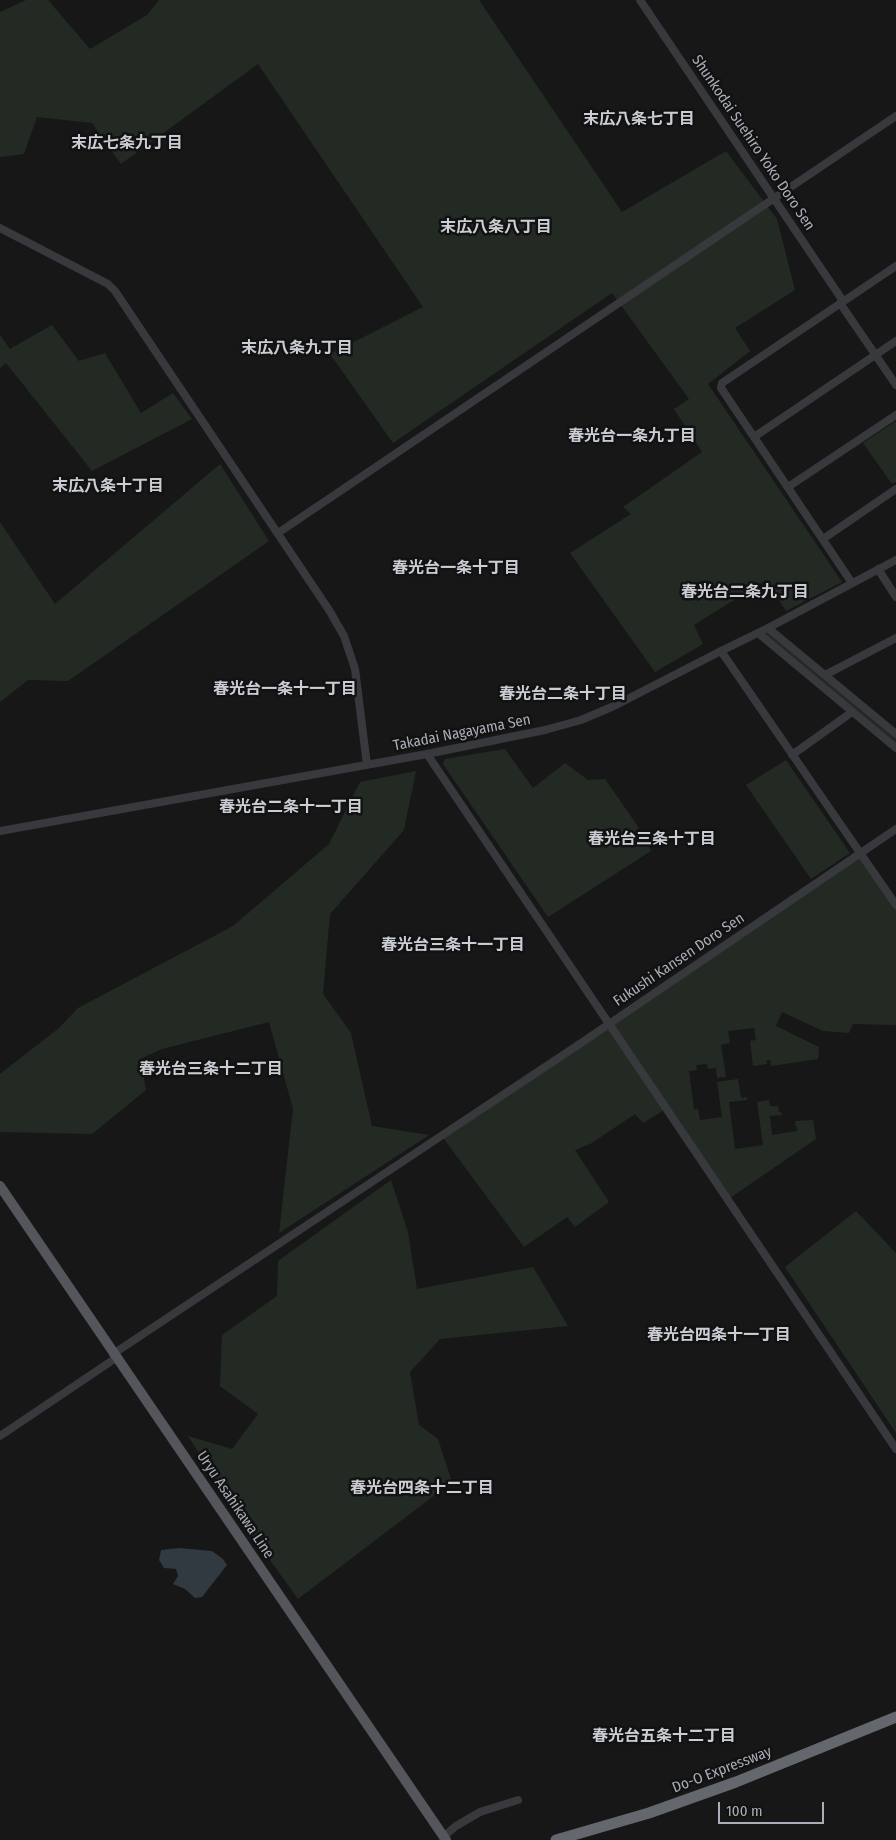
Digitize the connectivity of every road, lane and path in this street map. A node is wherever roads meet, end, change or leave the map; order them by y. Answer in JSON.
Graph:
{"nodes":[{"id":1,"x":640,"y":0,"type":"edge"},
{"id":2,"x":896,"y":116,"type":"edge"},
{"id":3,"x":774,"y":198,"type":"junction"},
{"id":4,"x":0,"y":228,"type":"edge"},
{"id":5,"x":896,"y":266,"type":"edge"},
{"id":6,"x":842,"y":302,"type":"junction"},
{"id":7,"x":896,"y":341,"type":"edge"},
{"id":8,"x":876,"y":355,"type":"junction"},
{"id":9,"x":896,"y":385,"type":"edge"},
{"id":10,"x":896,"y":414,"type":"edge"},
{"id":11,"x":754,"y":437,"type":"junction"},
{"id":12,"x":788,"y":488,"type":"junction"},
{"id":13,"x":896,"y":489,"type":"edge"},
{"id":14,"x":278,"y":533,"type":"junction"},
{"id":15,"x":823,"y":539,"type":"junction"},
{"id":16,"x":896,"y":560,"type":"edge"},
{"id":17,"x":878,"y":570,"type":"junction"},
{"id":18,"x":852,"y":583,"type":"junction"},
{"id":19,"x":896,"y":597,"type":"edge"},
{"id":20,"x":768,"y":628,"type":"junction"},
{"id":21,"x":758,"y":633,"type":"junction"},
{"id":22,"x":896,"y":638,"type":"edge"},
{"id":23,"x":721,"y":651,"type":"junction"},
{"id":24,"x":825,"y":675,"type":"junction"},
{"id":25,"x":852,"y":712,"type":"junction"},
{"id":26,"x":896,"y":734,"type":"edge"},
{"id":27,"x":896,"y":748,"type":"edge"},
{"id":28,"x":427,"y":754,"type":"junction"},
{"id":29,"x":792,"y":755,"type":"junction"},
{"id":30,"x":367,"y":765,"type":"junction"},
{"id":31,"x":896,"y":829,"type":"edge"},
{"id":32,"x":0,"y":831,"type":"edge"},
{"id":33,"x":860,"y":853,"type":"junction"},
{"id":34,"x":896,"y":905,"type":"edge"},
{"id":35,"x":610,"y":1024,"type":"junction"},
{"id":36,"x":0,"y":1186,"type":"edge"},
{"id":37,"x":115,"y":1356,"type":"junction"},
{"id":38,"x":0,"y":1436,"type":"edge"},
{"id":39,"x":896,"y":1449,"type":"edge"},
{"id":40,"x":896,"y":1717,"type":"edge"},
{"id":41,"x":518,"y":1800,"type":"dead end"},
{"id":42,"x":444,"y":1838,"type":"edge"},
{"id":43,"x":556,"y":1840,"type":"edge"}],
"edges":[{"from":1,"to":3,"type":"street","name":"Shunkodai Suehiro Yoko Doro Sen"},
{"from":2,"to":3,"type":"street"},
{"from":3,"to":6,"type":"street","name":"Shunkodai Suehiro Yoko Doro Sen"},
{"from":3,"to":14,"type":"street"},
{"from":4,"to":14,"type":"street"},
{"from":5,"to":6,"type":"street"},
{"from":6,"to":8,"type":"street","name":"Shunkodai Suehiro Yoko Doro Sen"},
{"from":6,"to":11,"type":"street"},
{"from":7,"to":8,"type":"street"},
{"from":8,"to":9,"type":"street","name":"Shunkodai Suehiro Yoko Doro Sen"},
{"from":8,"to":11,"type":"street"},
{"from":10,"to":12,"type":"street"},
{"from":11,"to":12,"type":"street"},
{"from":12,"to":15,"type":"street"},
{"from":13,"to":15,"type":"street"},
{"from":14,"to":30,"type":"street"},
{"from":15,"to":18,"type":"street"},
{"from":16,"to":17,"type":"street","name":"Takadai Nagayama Sen"},
{"from":17,"to":18,"type":"street","name":"Takadai Nagayama Sen"},
{"from":17,"to":19,"type":"street"},
{"from":18,"to":20,"type":"street","name":"Takadai Nagayama Sen"},
{"from":20,"to":21,"type":"street","name":"Takadai Nagayama Sen"},
{"from":20,"to":24,"type":"street"},
{"from":21,"to":23,"type":"street","name":"Takadai Nagayama Sen"},
{"from":21,"to":25,"type":"street"},
{"from":22,"to":24,"type":"street"},
{"from":23,"to":28,"type":"street","name":"Takadai Nagayama Sen"},
{"from":23,"to":29,"type":"street"},
{"from":24,"to":26,"type":"street"},
{"from":25,"to":27,"type":"street"},
{"from":25,"to":29,"type":"street"},
{"from":28,"to":30,"type":"street","name":"Takadai Nagayama Sen"},
{"from":28,"to":35,"type":"street"},
{"from":29,"to":33,"type":"street"},
{"from":30,"to":32,"type":"street","name":"Takadai Nagayama Sen"},
{"from":31,"to":33,"type":"street","name":"Fukushi Kansen Doro Sen"},
{"from":33,"to":34,"type":"street"},
{"from":33,"to":35,"type":"street","name":"Fukushi Kansen Doro Sen"},
{"from":35,"to":37,"type":"street"},
{"from":35,"to":39,"type":"street","name":"Fukushi Kansen Doro Sen"},
{"from":36,"to":37,"type":"main road","name":"Uryu Asahikawa Line"},
{"from":37,"to":38,"type":"street"},
{"from":37,"to":42,"type":"main road","name":"Uryu Asahikawa Line"},
{"from":40,"to":43,"type":"highway","name":"Do-O Expressway"},
{"from":41,"to":42,"type":"street"}]}
